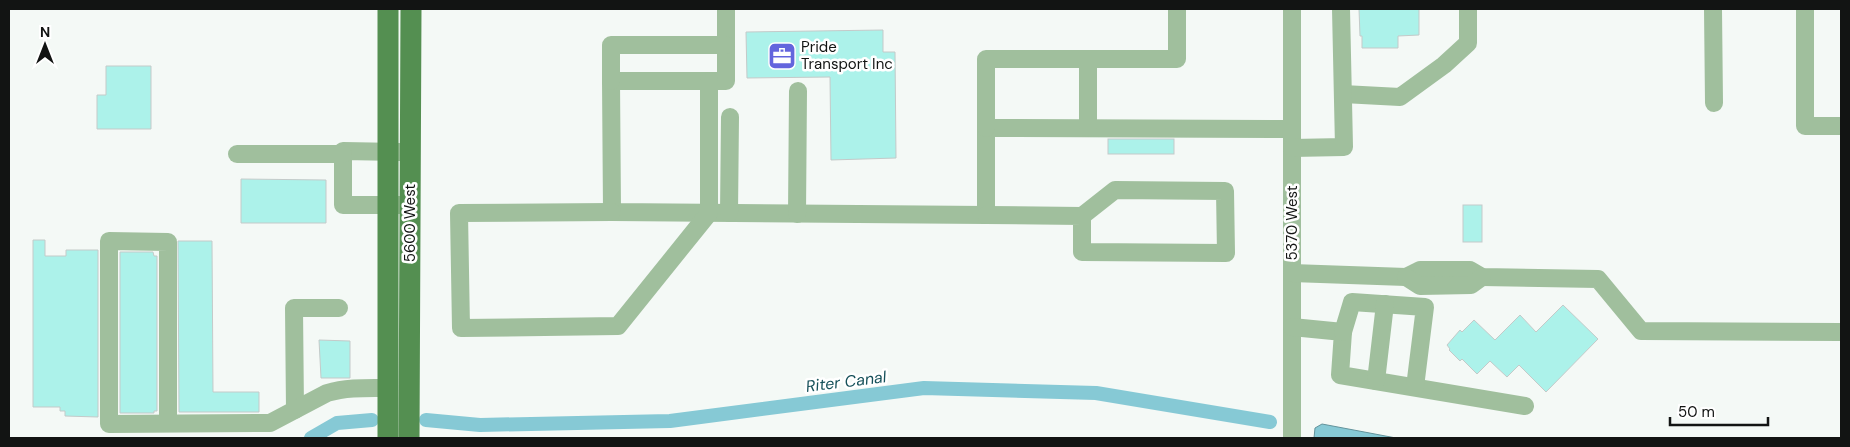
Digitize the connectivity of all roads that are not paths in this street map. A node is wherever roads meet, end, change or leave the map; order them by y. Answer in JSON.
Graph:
{"nodes":[{"id":1,"x":388,"y":9,"type":"edge"},
{"id":2,"x":411,"y":9,"type":"edge"},
{"id":3,"x":726,"y":9,"type":"edge"},
{"id":4,"x":1177,"y":9,"type":"edge"},
{"id":5,"x":1292,"y":9,"type":"edge"},
{"id":6,"x":1341,"y":9,"type":"edge"},
{"id":7,"x":1468,"y":9,"type":"edge"},
{"id":8,"x":1713,"y":9,"type":"edge"},
{"id":9,"x":1806,"y":9,"type":"edge"},
{"id":10,"x":726,"y":45,"type":"junction"},
{"id":11,"x":1088,"y":59,"type":"junction"},
{"id":12,"x":611,"y":81,"type":"junction"},
{"id":13,"x":709,"y":81,"type":"junction"},
{"id":14,"x":798,"y":91,"type":"dead end"},
{"id":15,"x":1343,"y":94,"type":"junction"},
{"id":16,"x":1714,"y":102,"type":"dead end"},
{"id":17,"x":730,"y":117,"type":"dead end"},
{"id":18,"x":1841,"y":126,"type":"edge"},
{"id":19,"x":986,"y":128,"type":"junction"},
{"id":20,"x":1088,"y":128,"type":"junction"},
{"id":21,"x":1292,"y":129,"type":"junction"},
{"id":22,"x":1292,"y":148,"type":"junction"},
{"id":23,"x":388,"y":152,"type":"junction"},
{"id":24,"x":410,"y":152,"type":"junction"},
{"id":25,"x":237,"y":154,"type":"dead end"},
{"id":26,"x":343,"y":154,"type":"junction"},
{"id":27,"x":388,"y":205,"type":"junction"},
{"id":28,"x":410,"y":205,"type":"junction"},
{"id":29,"x":612,"y":212,"type":"junction"},
{"id":30,"x":708,"y":213,"type":"junction"},
{"id":31,"x":729,"y":213,"type":"junction"},
{"id":32,"x":797,"y":214,"type":"junction"},
{"id":33,"x":986,"y":215,"type":"junction"},
{"id":34,"x":1082,"y":216,"type":"junction"},
{"id":35,"x":1292,"y":273,"type":"junction"},
{"id":36,"x":1385,"y":304,"type":"junction"},
{"id":37,"x":339,"y":308,"type":"dead end"},
{"id":38,"x":1292,"y":327,"type":"junction"},
{"id":39,"x":1343,"y":332,"type":"junction"},
{"id":40,"x":1841,"y":332,"type":"edge"},
{"id":41,"x":1376,"y":380,"type":"junction"},
{"id":42,"x":1415,"y":387,"type":"junction"},
{"id":43,"x":388,"y":388,"type":"junction"},
{"id":44,"x":1525,"y":406,"type":"dead end"},
{"id":45,"x":295,"y":410,"type":"junction"},
{"id":46,"x":168,"y":423,"type":"junction"},
{"id":47,"x":388,"y":438,"type":"edge"},
{"id":48,"x":409,"y":438,"type":"edge"},
{"id":49,"x":1292,"y":438,"type":"edge"}],
"edges":[{"from":1,"to":23,"type":"main road","name":"5600 West"},
{"from":2,"to":24,"type":"main road","name":"5600 West"},
{"from":3,"to":10,"type":"street"},
{"from":4,"to":11,"type":"street"},
{"from":5,"to":21,"type":"street","name":"5370 West"},
{"from":6,"to":15,"type":"street"},
{"from":7,"to":15,"type":"street"},
{"from":8,"to":16,"type":"street"},
{"from":9,"to":18,"type":"street"},
{"from":10,"to":12,"type":"street"},
{"from":10,"to":13,"type":"street"},
{"from":11,"to":19,"type":"street"},
{"from":11,"to":20,"type":"street"},
{"from":12,"to":13,"type":"street"},
{"from":12,"to":29,"type":"street"},
{"from":13,"to":30,"type":"street"},
{"from":14,"to":32,"type":"street"},
{"from":15,"to":22,"type":"street"},
{"from":17,"to":31,"type":"street"},
{"from":19,"to":20,"type":"street"},
{"from":19,"to":33,"type":"street"},
{"from":20,"to":21,"type":"street"},
{"from":21,"to":22,"type":"street","name":"5370 West"},
{"from":22,"to":35,"type":"street","name":"5370 West"},
{"from":23,"to":24,"type":"street"},
{"from":23,"to":26,"type":"street"},
{"from":23,"to":27,"type":"main road","name":"5600 West"},
{"from":24,"to":28,"type":"main road","name":"5600 West"},
{"from":25,"to":26,"type":"street"},
{"from":26,"to":27,"type":"street"},
{"from":27,"to":28,"type":"street"},
{"from":27,"to":43,"type":"main road","name":"5600 West"},
{"from":28,"to":48,"type":"main road","name":"5600 West"},
{"from":29,"to":30,"type":"street"},
{"from":29,"to":30,"type":"street"},
{"from":30,"to":31,"type":"street"},
{"from":31,"to":32,"type":"street"},
{"from":32,"to":33,"type":"street"},
{"from":33,"to":34,"type":"street"},
{"from":34,"to":34,"type":"street"},
{"from":35,"to":38,"type":"street","name":"5370 West"},
{"from":35,"to":40,"type":"street"},
{"from":36,"to":39,"type":"street"},
{"from":36,"to":41,"type":"street"},
{"from":36,"to":42,"type":"street"},
{"from":37,"to":45,"type":"street"},
{"from":38,"to":39,"type":"street"},
{"from":38,"to":49,"type":"street","name":"5370 West"},
{"from":39,"to":41,"type":"street"},
{"from":41,"to":42,"type":"street"},
{"from":42,"to":44,"type":"street"},
{"from":43,"to":45,"type":"street"},
{"from":43,"to":47,"type":"main road","name":"5600 West"},
{"from":45,"to":46,"type":"street"},
{"from":46,"to":46,"type":"street"}]}
